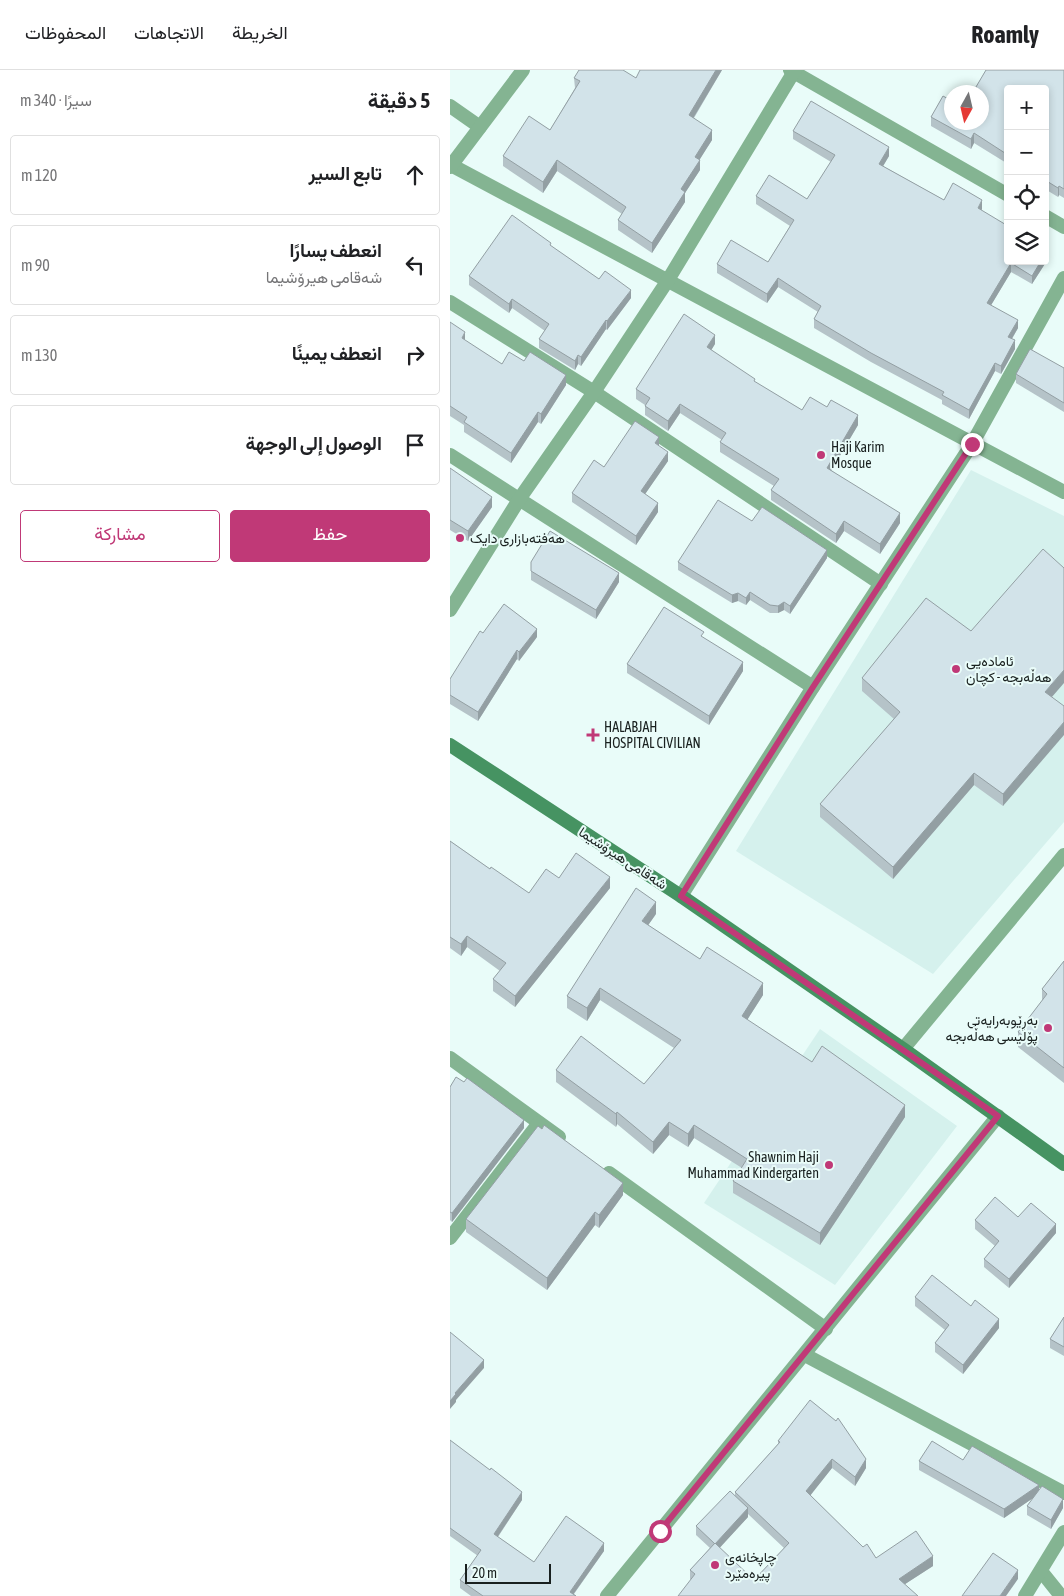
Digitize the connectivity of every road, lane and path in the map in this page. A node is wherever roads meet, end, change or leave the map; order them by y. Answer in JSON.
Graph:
{"nodes":[{"id":1,"x":523,"y":70,"type":"edge"},
{"id":2,"x":793,"y":71,"type":"edge"},
{"id":3,"x":450,"y":106,"type":"edge"},
{"id":4,"x":480,"y":127,"type":"junction"},
{"id":5,"x":451,"y":166,"type":"edge"},
{"id":6,"x":1004,"y":193,"type":"edge"},
{"id":7,"x":1049,"y":218,"type":"edge"},
{"id":8,"x":1064,"y":227,"type":"edge"},
{"id":9,"x":1064,"y":278,"type":"edge"},
{"id":10,"x":668,"y":280,"type":"junction"},
{"id":11,"x":450,"y":302,"type":"edge"},
{"id":12,"x":594,"y":392,"type":"junction"},
{"id":13,"x":972,"y":444,"type":"junction"},
{"id":14,"x":450,"y":455,"type":"edge"},
{"id":15,"x":1064,"y":492,"type":"edge"},
{"id":16,"x":520,"y":498,"type":"junction"},
{"id":17,"x":881,"y":584,"type":"junction"},
{"id":18,"x":450,"y":610,"type":"edge"},
{"id":19,"x":813,"y":687,"type":"junction"},
{"id":20,"x":450,"y":745,"type":"edge"},
{"id":21,"x":1064,"y":855,"type":"edge"},
{"id":22,"x":681,"y":896,"type":"junction"},
{"id":23,"x":904,"y":1049,"type":"junction"},
{"id":24,"x":450,"y":1058,"type":"edge"},
{"id":25,"x":998,"y":1116,"type":"junction"},
{"id":26,"x":539,"y":1122,"type":"junction"},
{"id":27,"x":571,"y":1145,"type":"edge"},
{"id":28,"x":1064,"y":1164,"type":"edge"},
{"id":29,"x":602,"y":1168,"type":"edge"},
{"id":30,"x":450,"y":1238,"type":"edge"},
{"id":31,"x":826,"y":1329,"type":"junction"},
{"id":32,"x":805,"y":1355,"type":"junction"},
{"id":33,"x":1064,"y":1493,"type":"edge"},
{"id":34,"x":1064,"y":1532,"type":"edge"},
{"id":35,"x":1041,"y":1571,"type":"junction"},
{"id":36,"x":607,"y":1596,"type":"edge"},
{"id":37,"x":1025,"y":1596,"type":"edge"},
{"id":38,"x":1061,"y":1596,"type":"edge"}],
"edges":[{"from":1,"to":4,"type":"street"},
{"from":2,"to":6,"type":"street"},
{"from":2,"to":10,"type":"street"},
{"from":3,"to":4,"type":"street"},
{"from":4,"to":5,"type":"street"},
{"from":5,"to":10,"type":"street"},
{"from":7,"to":8,"type":"street"},
{"from":9,"to":13,"type":"street"},
{"from":10,"to":12,"type":"street"},
{"from":10,"to":13,"type":"street"},
{"from":11,"to":12,"type":"street"},
{"from":12,"to":16,"type":"street"},
{"from":12,"to":17,"type":"street"},
{"from":13,"to":15,"type":"street"},
{"from":13,"to":17,"type":"street"},
{"from":14,"to":16,"type":"street"},
{"from":16,"to":18,"type":"street"},
{"from":16,"to":19,"type":"street"},
{"from":17,"to":19,"type":"street"},
{"from":19,"to":22,"type":"street"},
{"from":20,"to":22,"type":"main road","name":"شەقامی هیرۆشیما"},
{"from":21,"to":23,"type":"street"},
{"from":22,"to":23,"type":"main road","name":"شەقامی هیرۆشیما"},
{"from":23,"to":25,"type":"main road","name":"شەقامی هیرۆشیما"},
{"from":24,"to":26,"type":"street"},
{"from":25,"to":28,"type":"main road","name":"شەقامی هیرۆشیما"},
{"from":25,"to":31,"type":"street"},
{"from":26,"to":27,"type":"street"},
{"from":26,"to":30,"type":"street"},
{"from":29,"to":31,"type":"street"},
{"from":31,"to":32,"type":"street"},
{"from":32,"to":33,"type":"street"},
{"from":32,"to":36,"type":"street"},
{"from":34,"to":35,"type":"street"},
{"from":35,"to":37,"type":"street"},
{"from":35,"to":38,"type":"street"}]}
